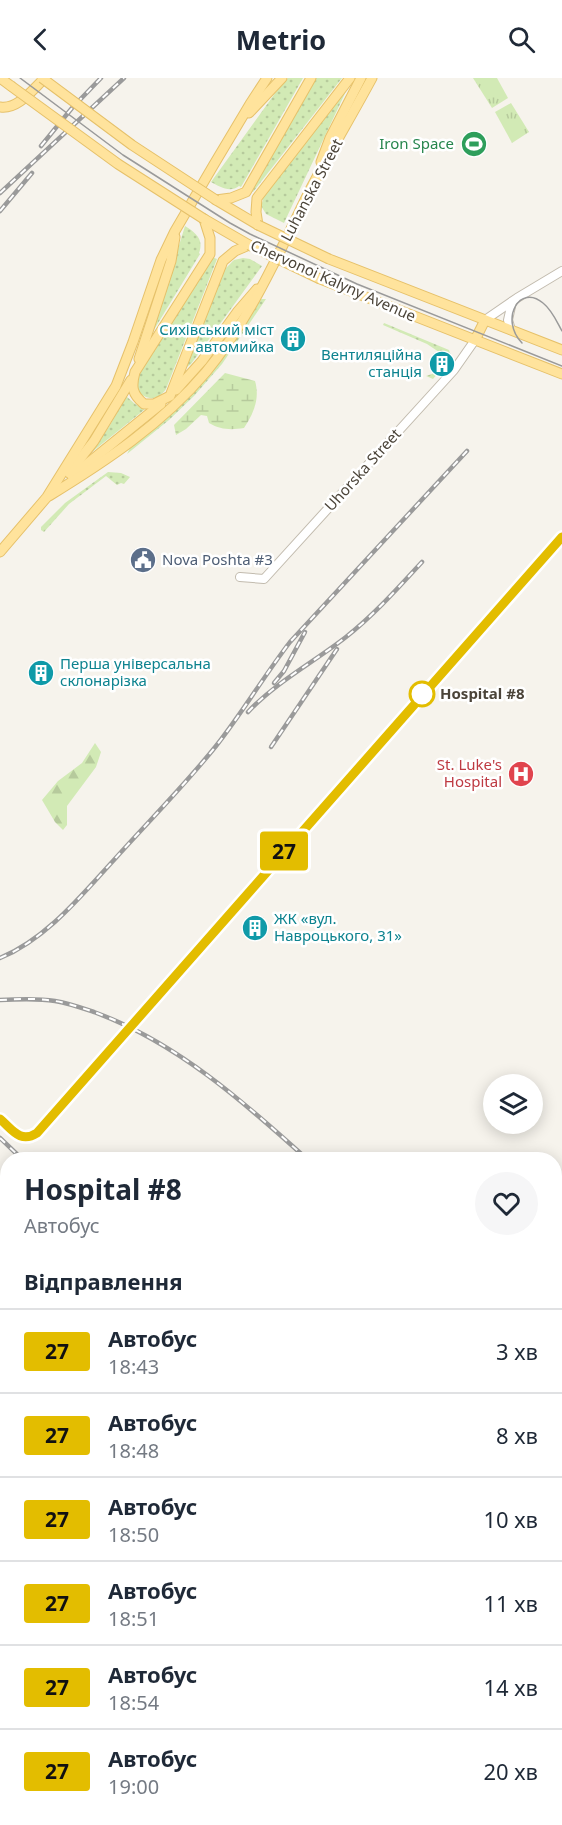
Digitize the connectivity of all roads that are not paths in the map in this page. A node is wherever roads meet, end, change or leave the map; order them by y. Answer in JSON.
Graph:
{"nodes":[{"id":1,"x":0,"y":78,"type":"edge"},
{"id":2,"x":44,"y":78,"type":"edge"},
{"id":3,"x":267,"y":78,"type":"edge"},
{"id":4,"x":282,"y":78,"type":"edge"},
{"id":5,"x":311,"y":78,"type":"edge"},
{"id":6,"x":350,"y":78,"type":"edge"},
{"id":7,"x":361,"y":78,"type":"edge"},
{"id":8,"x":372,"y":78,"type":"edge"},
{"id":9,"x":0,"y":107,"type":"edge"},
{"id":10,"x":237,"y":126,"type":"junction"},
{"id":11,"x":319,"y":173,"type":"junction"},
{"id":12,"x":216,"y":200,"type":"junction"},
{"id":13,"x":204,"y":219,"type":"junction"},
{"id":14,"x":258,"y":225,"type":"junction"},
{"id":15,"x":175,"y":231,"type":"junction"},
{"id":16,"x":249,"y":245,"type":"junction"},
{"id":17,"x":562,"y":271,"type":"edge"},
{"id":18,"x":265,"y":281,"type":"junction"},
{"id":19,"x":512,"y":301,"type":"junction"},
{"id":20,"x":486,"y":320,"type":"junction"},
{"id":21,"x":511,"y":330,"type":"junction"},
{"id":22,"x":475,"y":340,"type":"junction"},
{"id":23,"x":562,"y":350,"type":"edge"},
{"id":24,"x":135,"y":372,"type":"junction"},
{"id":25,"x":562,"y":374,"type":"edge"},
{"id":26,"x":170,"y":396,"type":"junction"},
{"id":27,"x":47,"y":497,"type":"junction"},
{"id":28,"x":562,"y":537,"type":"edge"},
{"id":29,"x":0,"y":552,"type":"edge"},
{"id":30,"x":240,"y":577,"type":"dead end"},
{"id":31,"x":0,"y":1119,"type":"edge"}],
"edges":[{"from":1,"to":13,"type":"main road","name":"Chervonoi Kalyny Avenue","bridge":true},
{"from":2,"to":9,"type":"main road"},
{"from":2,"to":12,"type":"main road","name":"Chervonoi Kalyny Avenue","bridge":true},
{"from":3,"to":10,"type":"main road","name":"Luhanska Street"},
{"from":4,"to":10,"type":"main road"},
{"from":5,"to":12,"type":"main road"},
{"from":6,"to":14,"type":"main road"},
{"from":7,"to":11,"type":"main road"},
{"from":8,"to":11,"type":"main road","name":"Luhanska Street"},
{"from":10,"to":15,"type":"main road","name":"Luhanska Street"},
{"from":11,"to":18,"type":"main road","name":"Luhanska Street"},
{"from":12,"to":14,"type":"main road","name":"Chervonoi Kalyny Avenue"},
{"from":13,"to":16,"type":"main road","name":"Chervonoi Kalyny Avenue"},
{"from":13,"to":24,"type":"main road"},
{"from":14,"to":20,"type":"main road","name":"Chervonoi Kalyny Avenue","bridge":true},
{"from":15,"to":24,"type":"main road"},
{"from":15,"to":27,"type":"main road","name":"Luhanska Street"},
{"from":16,"to":22,"type":"main road","name":"Chervonoi Kalyny Avenue","bridge":true},
{"from":16,"to":26,"type":"main road"},
{"from":17,"to":19,"type":"street"},
{"from":18,"to":26,"type":"main road"},
{"from":18,"to":27,"type":"main road","name":"Luhanska Street"},
{"from":19,"to":20,"type":"street"},
{"from":19,"to":21,"type":"street"},
{"from":20,"to":21,"type":"main road","name":"Chervonoi Kalyny Avenue"},
{"from":20,"to":22,"type":"main road"},
{"from":21,"to":23,"type":"main road","name":"Chervonoi Kalyny Avenue"},
{"from":22,"to":25,"type":"main road","name":"Chervonoi Kalyny Avenue"},
{"from":22,"to":30,"type":"street","name":"Uhorska Street"},
{"from":24,"to":26,"type":"main road"},
{"from":24,"to":27,"type":"main road"},
{"from":26,"to":27,"type":"main road"},
{"from":27,"to":29,"type":"main road","name":"Luhanska Street"},
{"from":28,"to":31,"type":"street"}]}
